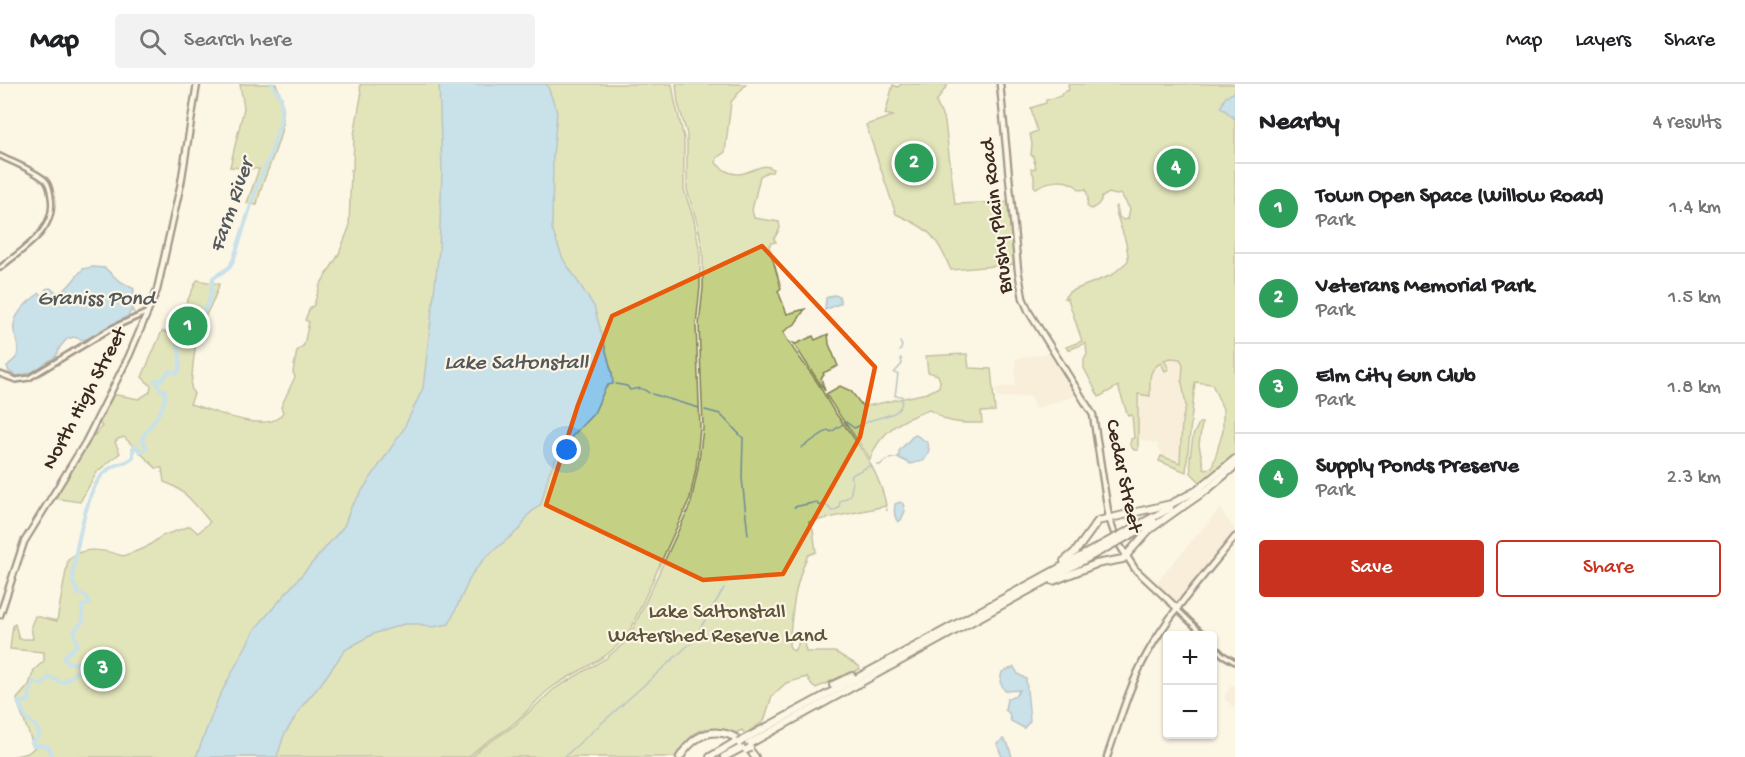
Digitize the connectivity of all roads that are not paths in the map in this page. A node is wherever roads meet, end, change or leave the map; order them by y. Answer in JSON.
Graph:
{"nodes":[{"id":1,"x":197,"y":84,"type":"edge"},
{"id":2,"x":1000,"y":84,"type":"edge"},
{"id":3,"x":0,"y":156,"type":"edge"},
{"id":4,"x":0,"y":268,"type":"edge"},
{"id":5,"x":148,"y":312,"type":"junction"},
{"id":6,"x":0,"y":374,"type":"edge"},
{"id":7,"x":1084,"y":399,"type":"joint"},
{"id":8,"x":1235,"y":459,"type":"edge"},
{"id":9,"x":1235,"y":466,"type":"edge"},
{"id":10,"x":1203,"y":489,"type":"junction"},
{"id":11,"x":1184,"y":505,"type":"junction"},
{"id":12,"x":1109,"y":518,"type":"junction"},
{"id":13,"x":1235,"y":537,"type":"edge"},
{"id":14,"x":1120,"y":538,"type":"junction"},
{"id":15,"x":1112,"y":542,"type":"junction"},
{"id":16,"x":1126,"y":556,"type":"junction"},
{"id":17,"x":1020,"y":589,"type":"junction"},
{"id":18,"x":1004,"y":604,"type":"junction"},
{"id":19,"x":1178,"y":609,"type":"junction"},
{"id":20,"x":0,"y":615,"type":"edge"},
{"id":21,"x":1200,"y":631,"type":"edge"},
{"id":22,"x":925,"y":648,"type":"junction"},
{"id":23,"x":1217,"y":649,"type":"edge"},
{"id":24,"x":888,"y":661,"type":"junction"},
{"id":25,"x":1235,"y":662,"type":"edge"},
{"id":26,"x":833,"y":684,"type":"dead end"},
{"id":27,"x":848,"y":695,"type":"dead end"},
{"id":28,"x":766,"y":722,"type":"dead end"},
{"id":29,"x":743,"y":744,"type":"junction"},
{"id":30,"x":680,"y":757,"type":"edge"},
{"id":31,"x":711,"y":757,"type":"edge"},
{"id":32,"x":726,"y":757,"type":"edge"},
{"id":33,"x":755,"y":757,"type":"edge"},
{"id":34,"x":1107,"y":757,"type":"edge"}],
"edges":[{"from":1,"to":5,"type":"main road","name":"North High Street"},
{"from":2,"to":7,"type":"main road","name":"Brushy Plain Road"},
{"from":3,"to":4,"type":"street"},
{"from":5,"to":6,"type":"street"},
{"from":5,"to":20,"type":"main road","name":"North High Street"},
{"from":7,"to":12,"type":"main road","name":"Cedar Street"},
{"from":8,"to":10,"type":"highway"},
{"from":9,"to":10,"type":"highway"},
{"from":10,"to":11,"type":"highway"},
{"from":10,"to":12,"type":"highway"},
{"from":10,"to":14,"type":"highway"},
{"from":11,"to":14,"type":"highway"},
{"from":11,"to":16,"type":"highway"},
{"from":12,"to":16,"type":"main road","name":"Cedar Street"},
{"from":12,"to":17,"type":"highway"},
{"from":13,"to":19,"type":"main road"},
{"from":14,"to":15,"type":"highway","bridge":true},
{"from":15,"to":17,"type":"highway"},
{"from":15,"to":18,"type":"highway"},
{"from":16,"to":18,"type":"highway"},
{"from":16,"to":19,"type":"main road","name":"Cedar Street"},
{"from":17,"to":24,"type":"highway"},
{"from":18,"to":22,"type":"highway"},
{"from":19,"to":21,"type":"street","name":"Cedar Street"},
{"from":19,"to":34,"type":"main road"},
{"from":22,"to":27,"type":"highway"},
{"from":22,"to":29,"type":"highway"},
{"from":23,"to":25,"type":"street"},
{"from":24,"to":26,"type":"highway"},
{"from":24,"to":29,"type":"highway"},
{"from":28,"to":29,"type":"highway"},
{"from":29,"to":31,"type":"highway"},
{"from":29,"to":32,"type":"highway"},
{"from":30,"to":33,"type":"highway"}]}
